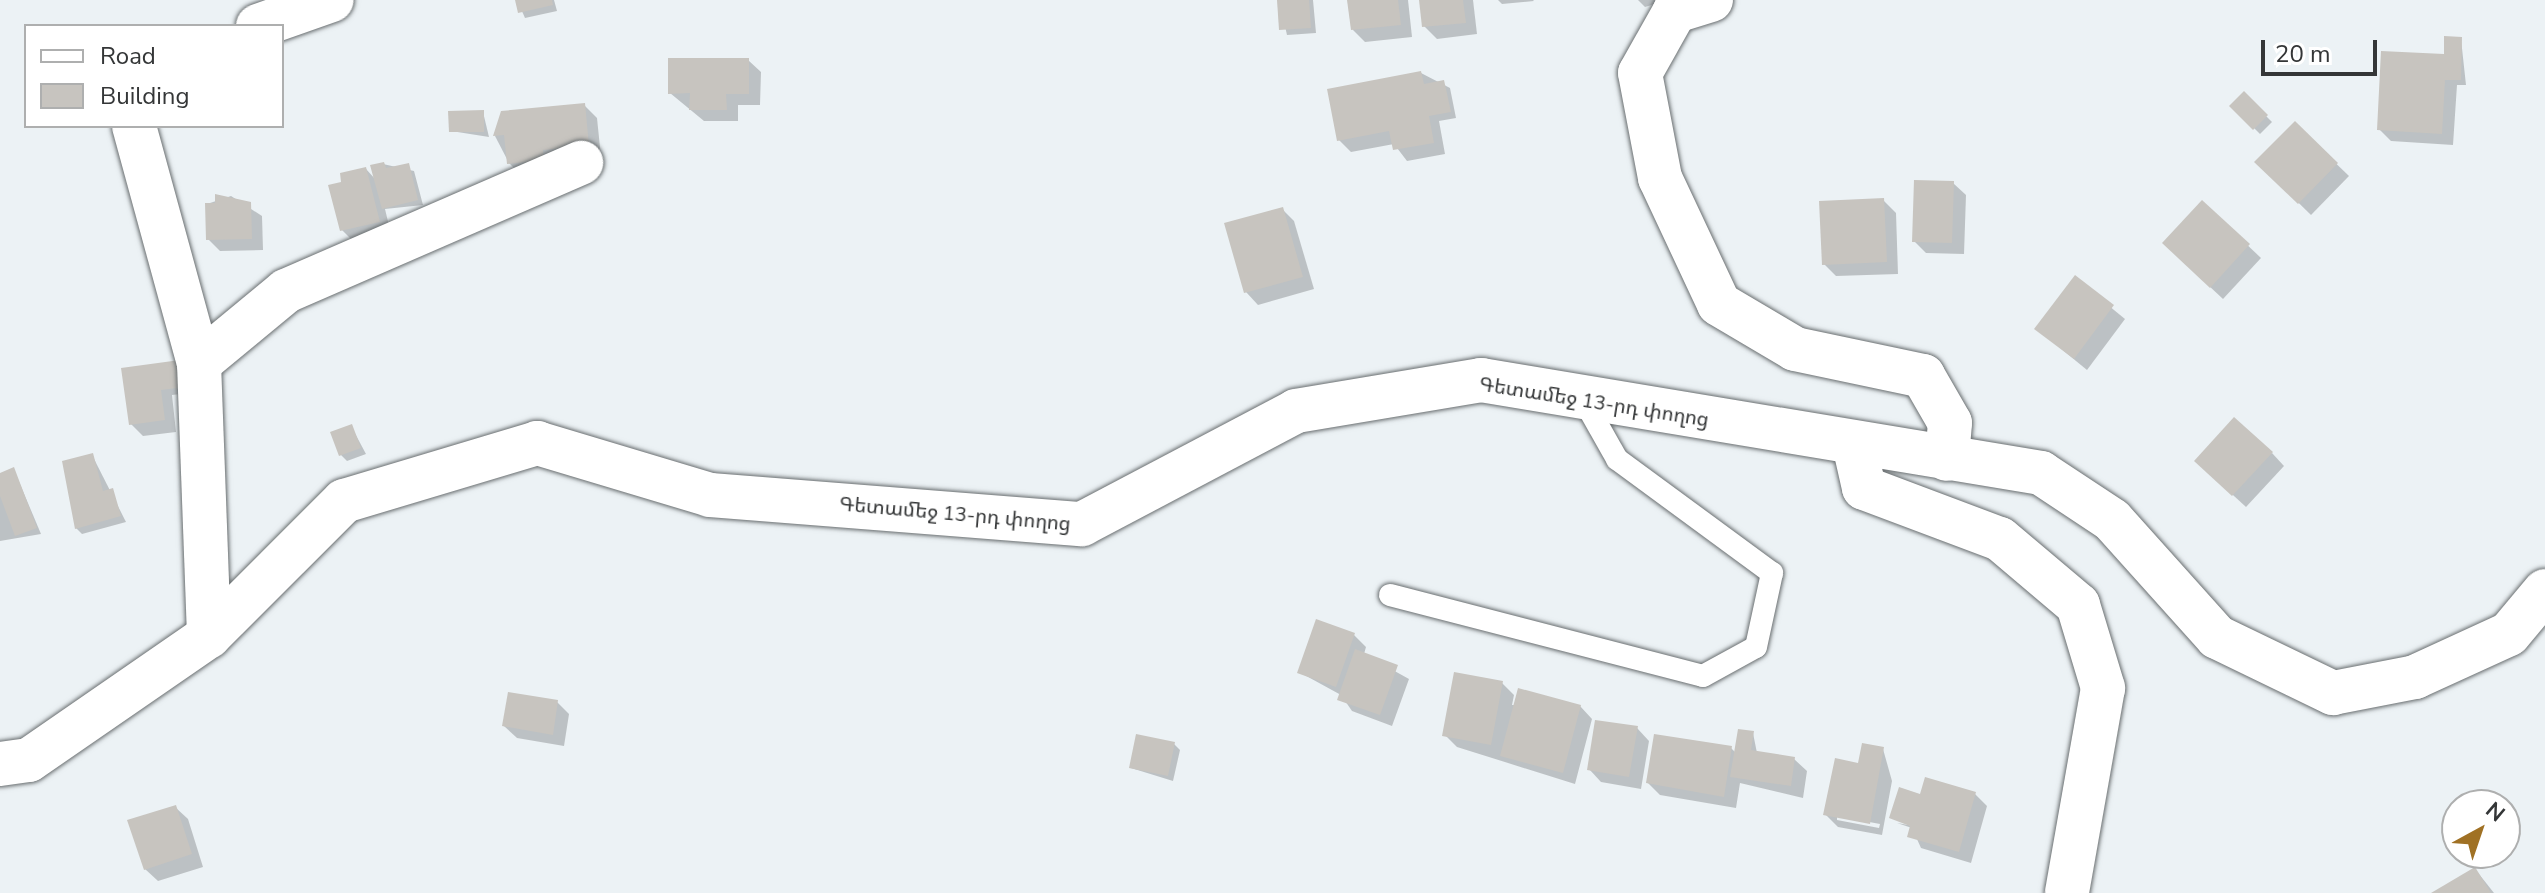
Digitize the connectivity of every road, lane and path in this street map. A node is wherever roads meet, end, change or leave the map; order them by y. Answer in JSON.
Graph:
{"nodes":[{"id":1,"x":332,"y":0,"type":"edge"},
{"id":2,"x":1711,"y":0,"type":"edge"},
{"id":3,"x":264,"y":24,"type":"edge"},
{"id":4,"x":135,"y":128,"type":"edge"},
{"id":5,"x":581,"y":163,"type":"dead end"},
{"id":6,"x":199,"y":363,"type":"junction"},
{"id":7,"x":1583,"y":399,"type":"junction"},
{"id":8,"x":1854,"y":444,"type":"junction"},
{"id":9,"x":1947,"y":459,"type":"junction"},
{"id":10,"x":2545,"y":591,"type":"edge"},
{"id":11,"x":1390,"y":595,"type":"dead end"},
{"id":12,"x":209,"y":636,"type":"junction"},
{"id":13,"x":0,"y":764,"type":"edge"},
{"id":14,"x":2067,"y":893,"type":"edge"}],
"edges":[{"from":1,"to":3,"type":"street"},
{"from":2,"to":9,"type":"street"},
{"from":4,"to":6,"type":"street"},
{"from":5,"to":6,"type":"street"},
{"from":6,"to":12,"type":"street"},
{"from":7,"to":8,"type":"street","name":"Գետամեջ 13-րդ փողոց"},
{"from":7,"to":11,"type":"lane"},
{"from":7,"to":12,"type":"street","name":"Գետամեջ 13-րդ փողոց"},
{"from":8,"to":9,"type":"street","name":"Գետամեջ 13-րդ փողոց"},
{"from":8,"to":14,"type":"street"},
{"from":9,"to":10,"type":"street","name":"Գետամեջ 13-րդ փողոց"},
{"from":12,"to":13,"type":"street","name":"Գետամեջ 13-րդ փողոց"}]}
